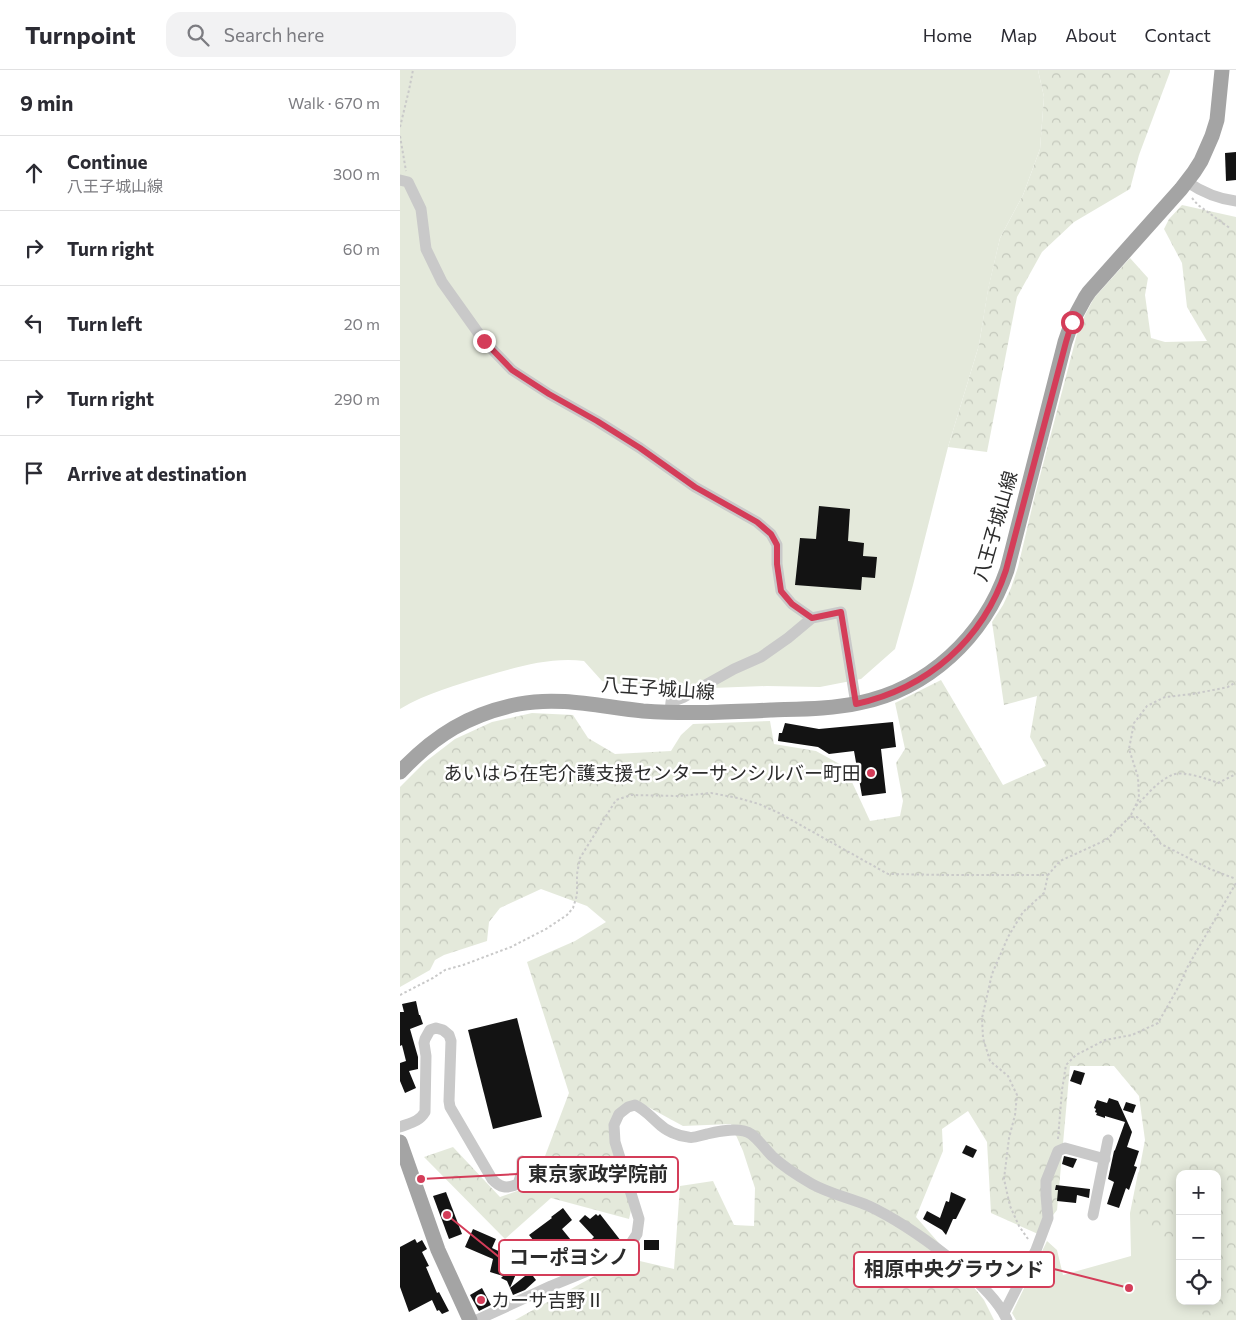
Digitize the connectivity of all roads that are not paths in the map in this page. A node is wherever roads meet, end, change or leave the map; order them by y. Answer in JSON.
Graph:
{"nodes":[{"id":1,"x":1222,"y":70,"type":"edge"},
{"id":2,"x":404,"y":181,"type":"edge"},
{"id":3,"x":1187,"y":182,"type":"junction"},
{"id":4,"x":1236,"y":201,"type":"edge"},
{"id":5,"x":812,"y":618,"type":"junction"},
{"id":6,"x":856,"y":704,"type":"junction"},
{"id":7,"x":670,"y":713,"type":"junction"},
{"id":8,"x":400,"y":772,"type":"edge"},
{"id":9,"x":400,"y":1127,"type":"edge"},
{"id":10,"x":1108,"y":1140,"type":"dead end"},
{"id":11,"x":400,"y":1142,"type":"edge"},
{"id":12,"x":1104,"y":1159,"type":"junction"},
{"id":13,"x":522,"y":1161,"type":"dead end"},
{"id":14,"x":1093,"y":1214,"type":"dead end"},
{"id":15,"x":1006,"y":1316,"type":"edge"},
{"id":16,"x":470,"y":1320,"type":"edge"},
{"id":17,"x":477,"y":1320,"type":"edge"}],
"edges":[{"from":1,"to":3,"type":"main road","name":"八王子城山線"},
{"from":2,"to":5,"type":"street"},
{"from":3,"to":4,"type":"street"},
{"from":3,"to":6,"type":"main road","name":"八王子城山線"},
{"from":5,"to":6,"type":"street"},
{"from":5,"to":7,"type":"street"},
{"from":6,"to":7,"type":"main road","name":"八王子城山線"},
{"from":7,"to":8,"type":"main road","name":"八王子城山線"},
{"from":9,"to":13,"type":"street"},
{"from":10,"to":12,"type":"street"},
{"from":11,"to":16,"type":"main road"},
{"from":12,"to":14,"type":"street"},
{"from":12,"to":15,"type":"street"},
{"from":15,"to":17,"type":"street"}]}
